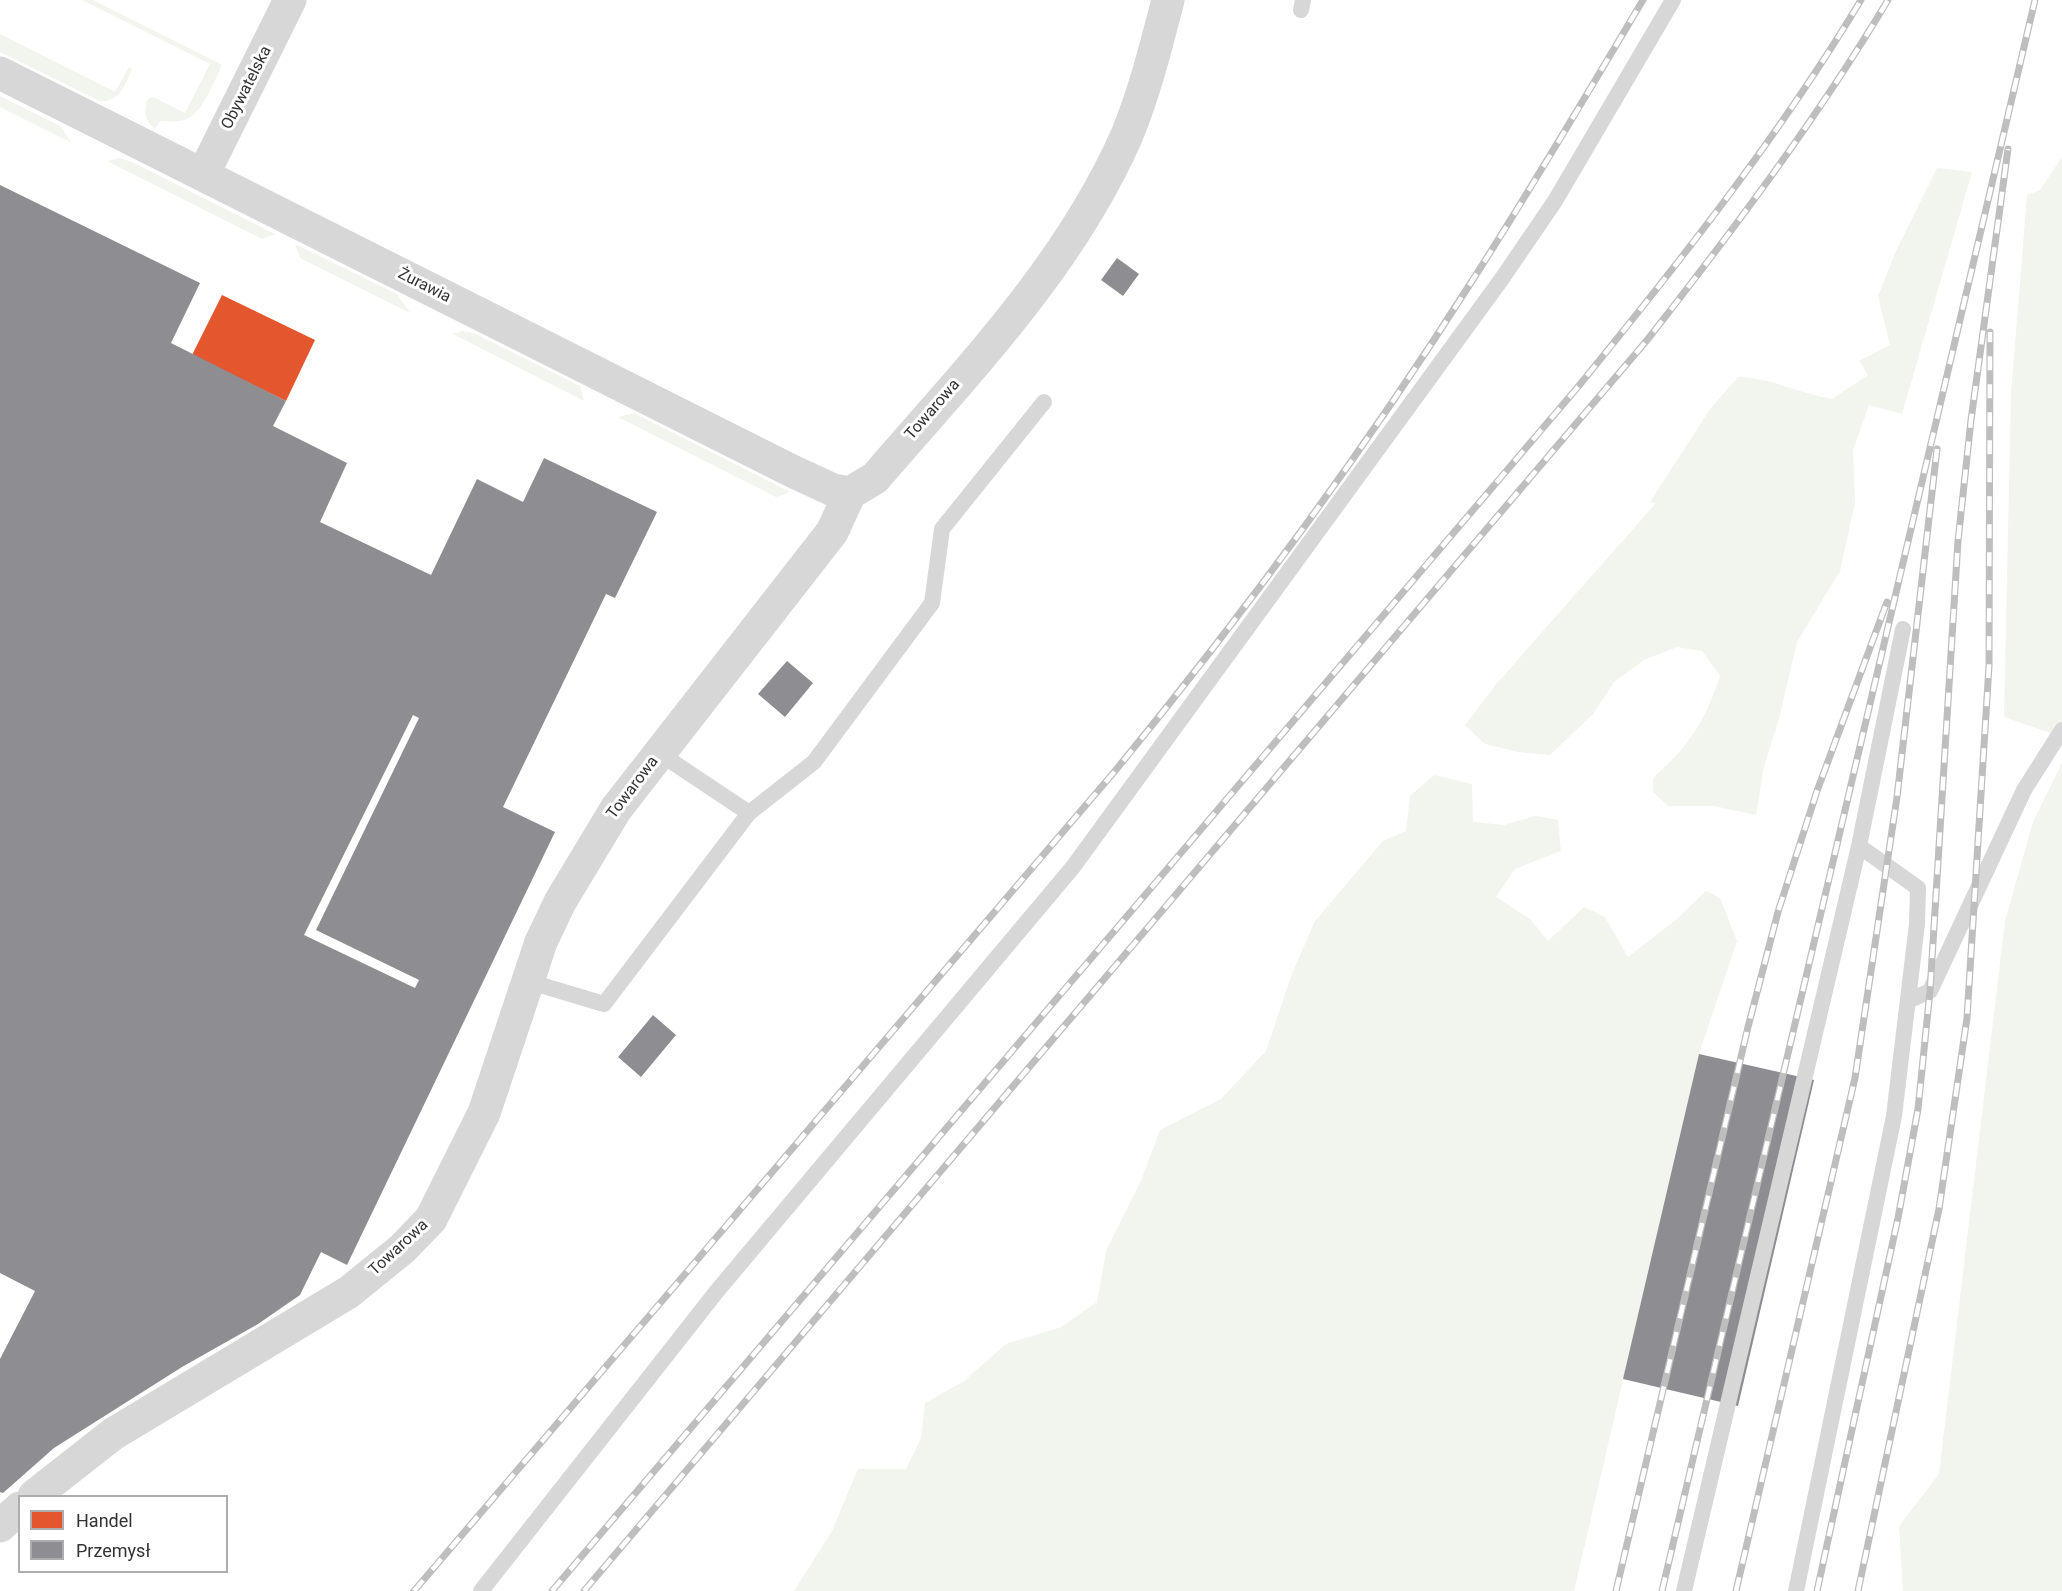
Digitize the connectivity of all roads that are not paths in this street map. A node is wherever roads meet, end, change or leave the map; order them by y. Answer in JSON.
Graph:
{"nodes":[{"id":1,"x":290,"y":0,"type":"edge"},
{"id":2,"x":1168,"y":0,"type":"edge"},
{"id":3,"x":1673,"y":0,"type":"edge"},
{"id":4,"x":0,"y":73,"type":"edge"},
{"id":5,"x":203,"y":175,"type":"junction"},
{"id":6,"x":1044,"y":402,"type":"dead end"},
{"id":7,"x":850,"y":493,"type":"junction"},
{"id":8,"x":1903,"y":629,"type":"dead end"},
{"id":9,"x":2062,"y":730,"type":"edge"},
{"id":10,"x":659,"y":753,"type":"junction"},
{"id":11,"x":749,"y":813,"type":"junction"},
{"id":12,"x":1859,"y":846,"type":"junction"},
{"id":13,"x":527,"y":981,"type":"junction"},
{"id":14,"x":1908,"y":1000,"type":"junction"},
{"id":15,"x":37,"y":1495,"type":"edge"},
{"id":16,"x":18,"y":1510,"type":"edge"},
{"id":17,"x":0,"y":1526,"type":"edge"},
{"id":18,"x":481,"y":1591,"type":"edge"},
{"id":19,"x":1684,"y":1591,"type":"edge"},
{"id":20,"x":1796,"y":1591,"type":"edge"}],
"edges":[{"from":1,"to":5,"type":"street","name":"Obywatelska"},
{"from":2,"to":7,"type":"street","name":"Towarowa"},
{"from":3,"to":18,"type":"lane"},
{"from":4,"to":5,"type":"street","name":"Żurawia"},
{"from":5,"to":7,"type":"street","name":"Żurawia"},
{"from":6,"to":11,"type":"lane"},
{"from":7,"to":10,"type":"street","name":"Towarowa"},
{"from":8,"to":12,"type":"lane"},
{"from":9,"to":14,"type":"lane"},
{"from":10,"to":11,"type":"lane"},
{"from":10,"to":13,"type":"street","name":"Towarowa"},
{"from":11,"to":13,"type":"lane"},
{"from":12,"to":14,"type":"lane"},
{"from":12,"to":19,"type":"lane"},
{"from":13,"to":15,"type":"street","name":"Towarowa"},
{"from":14,"to":20,"type":"lane"},
{"from":16,"to":17,"type":"street"}]}
